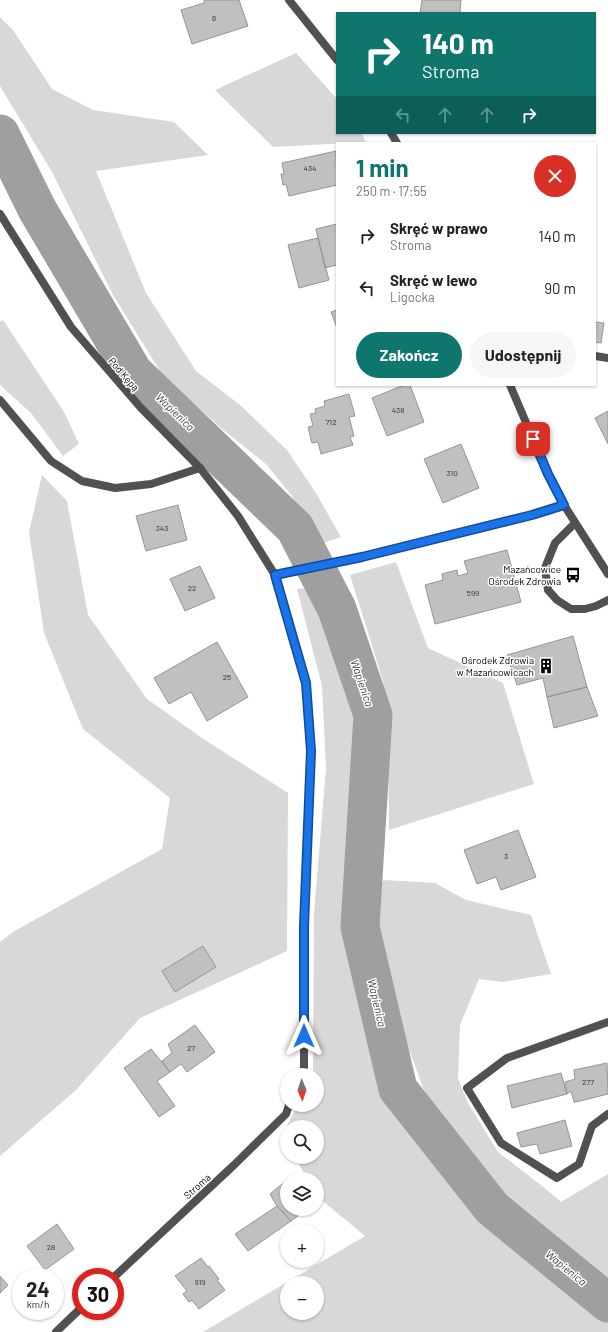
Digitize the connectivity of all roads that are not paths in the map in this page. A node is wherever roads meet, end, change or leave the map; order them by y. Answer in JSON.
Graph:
{"nodes":[{"id":1,"x":289,"y":0,"type":"edge"},
{"id":2,"x":336,"y":59,"type":"edge"},
{"id":3,"x":0,"y":214,"type":"edge"},
{"id":4,"x":596,"y":356,"type":"edge"},
{"id":5,"x":608,"y":358,"type":"edge"},
{"id":6,"x":510,"y":386,"type":"edge"},
{"id":7,"x":0,"y":400,"type":"edge"},
{"id":8,"x":200,"y":468,"type":"junction"},
{"id":9,"x":564,"y":505,"type":"junction"},
{"id":10,"x":575,"y":523,"type":"junction"},
{"id":11,"x":608,"y":574,"type":"edge"},
{"id":12,"x":275,"y":575,"type":"junction"},
{"id":13,"x":608,"y":600,"type":"edge"},
{"id":14,"x":608,"y":1022,"type":"edge"},
{"id":15,"x":304,"y":1068,"type":"edge"},
{"id":16,"x":287,"y":1112,"type":"edge"},
{"id":17,"x":608,"y":1114,"type":"edge"},
{"id":18,"x":124,"y":1268,"type":"edge"},
{"id":19,"x":72,"y":1317,"type":"edge"},
{"id":20,"x":56,"y":1332,"type":"edge"}],
"edges":[{"from":1,"to":2,"type":"street"},
{"from":3,"to":8,"type":"street","name":"Pod Kępą"},
{"from":4,"to":5,"type":"street"},
{"from":6,"to":9,"type":"street"},
{"from":7,"to":8,"type":"street"},
{"from":8,"to":12,"type":"street","name":"Pod Kępą"},
{"from":9,"to":10,"type":"street"},
{"from":9,"to":12,"type":"street"},
{"from":10,"to":11,"type":"street"},
{"from":10,"to":13,"type":"street"},
{"from":12,"to":15,"type":"street"},
{"from":14,"to":17,"type":"street"},
{"from":16,"to":18,"type":"street","name":"Stroma"},
{"from":19,"to":20,"type":"street"}]}
